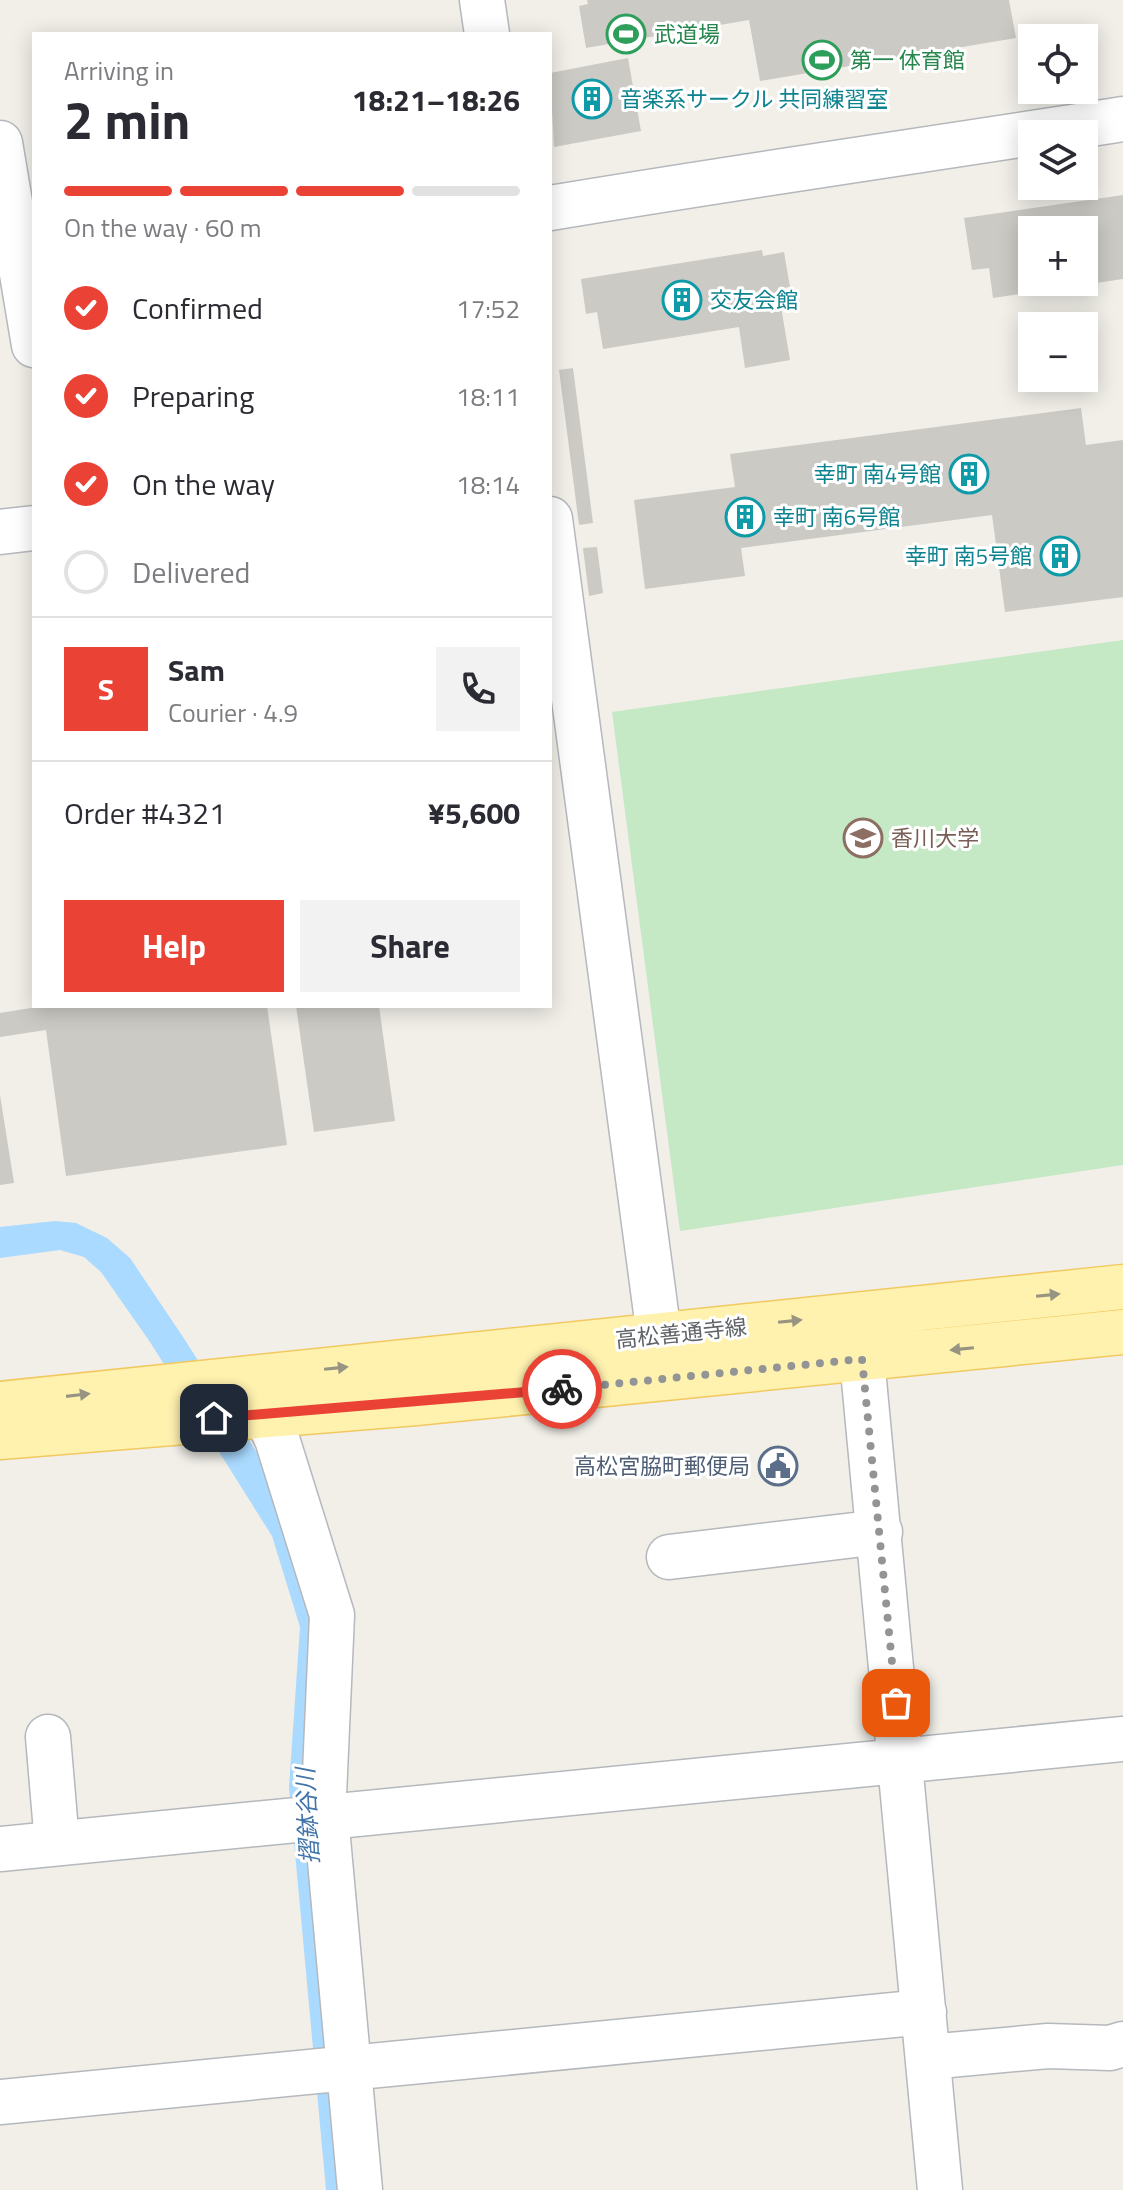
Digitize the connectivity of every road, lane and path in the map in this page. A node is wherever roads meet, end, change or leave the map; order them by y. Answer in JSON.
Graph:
{"nodes":[{"id":1,"x":482,"y":0,"type":"edge"},
{"id":2,"x":487,"y":32,"type":"edge"},
{"id":3,"x":1123,"y":119,"type":"edge"},
{"id":4,"x":0,"y":143,"type":"edge"},
{"id":5,"x":552,"y":208,"type":"edge"},
{"id":6,"x":19,"y":290,"type":"edge"},
{"id":7,"x":32,"y":338,"type":"edge"},
{"id":8,"x":32,"y":528,"type":"edge"},
{"id":9,"x":0,"y":532,"type":"edge"},
{"id":10,"x":552,"y":534,"type":"edge"},
{"id":11,"x":1123,"y":1287,"type":"edge"},
{"id":12,"x":1123,"y":1332,"type":"edge"},
{"id":13,"x":659,"y":1335,"type":"junction"},
{"id":14,"x":862,"y":1359,"type":"junction"},
{"id":15,"x":0,"y":1404,"type":"edge"},
{"id":16,"x":265,"y":1414,"type":"junction"},
{"id":17,"x":0,"y":1437,"type":"edge"},
{"id":18,"x":880,"y":1532,"type":"junction"},
{"id":19,"x":669,"y":1557,"type":"dead end"},
{"id":20,"x":48,"y":1737,"type":"dead end"},
{"id":21,"x":1123,"y":1739,"type":"edge"},
{"id":22,"x":901,"y":1760,"type":"junction"},
{"id":23,"x":309,"y":1818,"type":"junction"},
{"id":24,"x":57,"y":1843,"type":"junction"},
{"id":25,"x":0,"y":1849,"type":"edge"},
{"id":26,"x":924,"y":2012,"type":"junction"},
{"id":27,"x":1123,"y":2044,"type":"edge"},
{"id":28,"x":928,"y":2057,"type":"junction"},
{"id":29,"x":334,"y":2069,"type":"junction"},
{"id":30,"x":0,"y":2102,"type":"edge"},
{"id":31,"x":360,"y":2190,"type":"edge"},
{"id":32,"x":940,"y":2190,"type":"edge"}],
"edges":[{"from":1,"to":2,"type":"street"},
{"from":3,"to":5,"type":"street"},
{"from":4,"to":6,"type":"street"},
{"from":6,"to":7,"type":"street"},
{"from":8,"to":9,"type":"street"},
{"from":10,"to":13,"type":"street"},
{"from":13,"to":11,"type":"main road","name":"高松善通寺線","one_way":true},
{"from":12,"to":14,"type":"main road","name":"高松善通寺線","one_way":true},
{"from":15,"to":13,"type":"main road","name":"高松善通寺線","one_way":true},
{"from":14,"to":16,"type":"main road","name":"高松善通寺線"},
{"from":14,"to":18,"type":"street"},
{"from":16,"to":17,"type":"main road","name":"高松善通寺線"},
{"from":16,"to":23,"type":"street"},
{"from":18,"to":19,"type":"street"},
{"from":18,"to":22,"type":"street"},
{"from":20,"to":24,"type":"street"},
{"from":21,"to":22,"type":"street"},
{"from":22,"to":23,"type":"street"},
{"from":22,"to":26,"type":"street"},
{"from":23,"to":24,"type":"street"},
{"from":23,"to":29,"type":"street"},
{"from":24,"to":25,"type":"street"},
{"from":26,"to":28,"type":"street"},
{"from":26,"to":29,"type":"street"},
{"from":27,"to":28,"type":"street"},
{"from":28,"to":32,"type":"street"},
{"from":29,"to":30,"type":"street"},
{"from":29,"to":31,"type":"street"}]}
